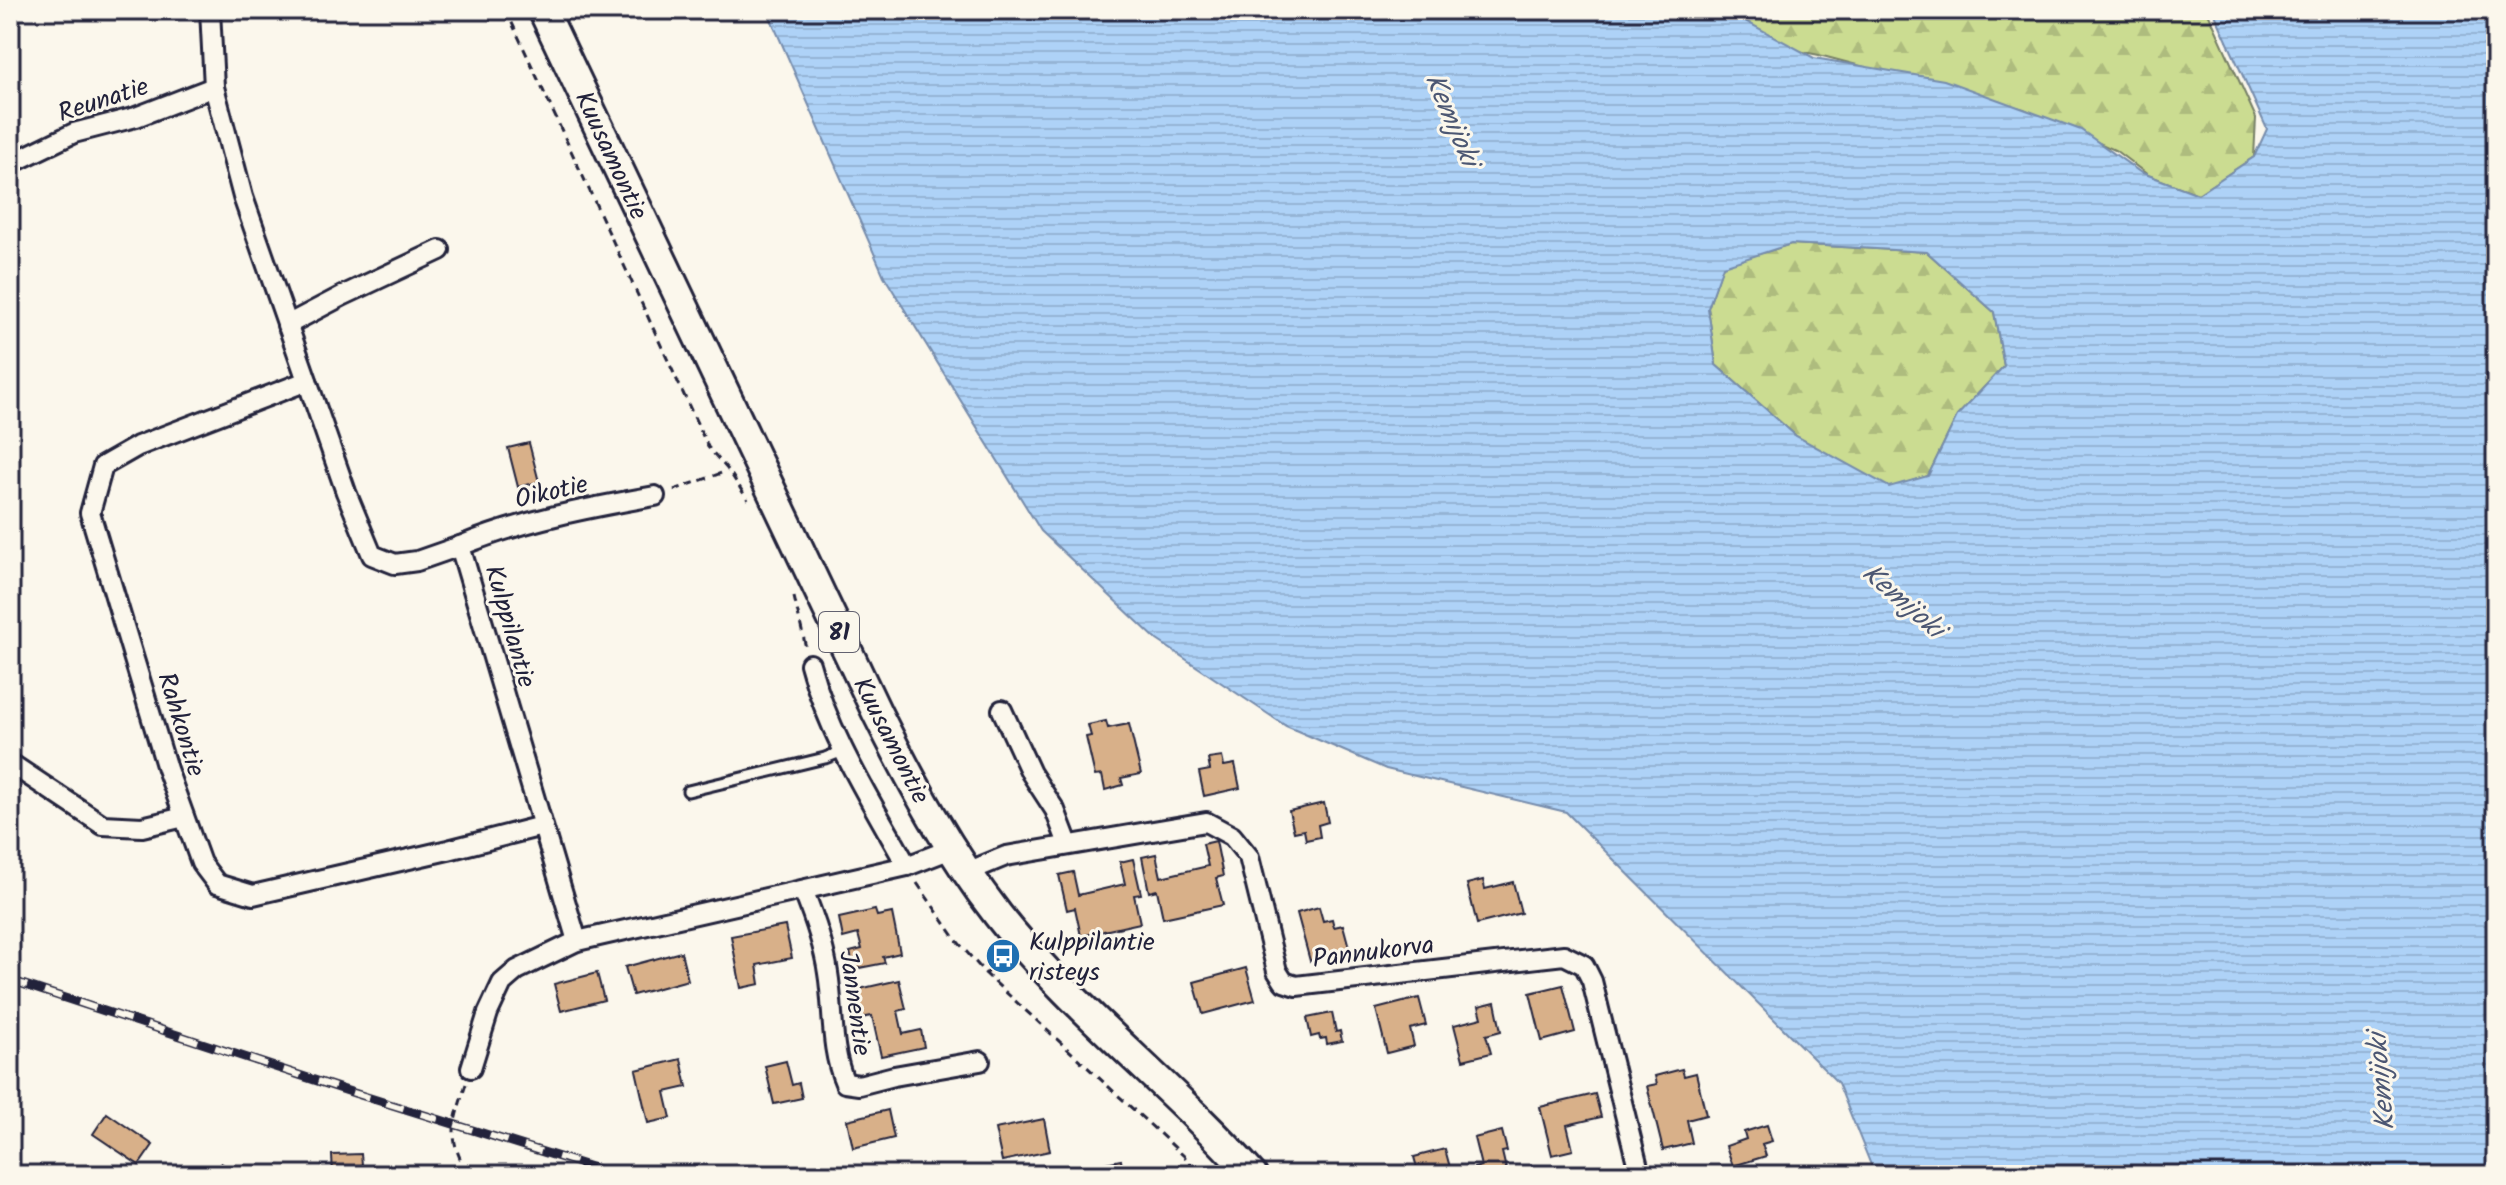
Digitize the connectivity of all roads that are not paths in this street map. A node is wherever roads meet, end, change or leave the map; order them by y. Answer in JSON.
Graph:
{"nodes":[{"id":1,"x":210,"y":10,"type":"edge"},
{"id":2,"x":531,"y":14,"type":"edge"},
{"id":3,"x":214,"y":87,"type":"junction"},
{"id":4,"x":10,"y":164,"type":"edge"},
{"id":5,"x":440,"y":250,"type":"dead end"},
{"id":6,"x":287,"y":325,"type":"junction"},
{"id":7,"x":307,"y":381,"type":"junction"},
{"id":8,"x":655,"y":496,"type":"road end"},
{"id":9,"x":460,"y":546,"type":"junction"},
{"id":10,"x":810,"y":664,"type":"road end"},
{"id":11,"x":1002,"y":710,"type":"dead end"},
{"id":12,"x":844,"y":750,"type":"junction"},
{"id":13,"x":10,"y":763,"type":"edge"},
{"id":14,"x":688,"y":791,"type":"dead end"},
{"id":15,"x":184,"y":817,"type":"junction"},
{"id":16,"x":542,"y":826,"type":"junction"},
{"id":17,"x":1068,"y":844,"type":"junction"},
{"id":18,"x":959,"y":860,"type":"junction"},
{"id":19,"x":907,"y":866,"type":"junction"},
{"id":20,"x":803,"y":890,"type":"junction"},
{"id":21,"x":577,"y":941,"type":"junction"},
{"id":22,"x":980,"y":1061,"type":"dead end"},
{"id":23,"x":471,"y":1068,"type":"road end"},
{"id":24,"x":1252,"y":1175,"type":"edge"},
{"id":25,"x":1640,"y":1175,"type":"edge"}],
"edges":[{"from":1,"to":3,"type":"street","name":"Kulppilantie"},
{"from":2,"to":18,"type":"main road","name":"Kuusamontie","number":"81"},
{"from":3,"to":4,"type":"street","name":"Reunatie"},
{"from":3,"to":6,"type":"street","name":"Kulppilantie"},
{"from":5,"to":6,"type":"street"},
{"from":6,"to":7,"type":"street","name":"Kulppilantie"},
{"from":7,"to":9,"type":"street","name":"Kulppilantie"},
{"from":7,"to":15,"type":"street","name":"Rahkontie"},
{"from":8,"to":9,"type":"street","name":"Oikotie"},
{"from":9,"to":16,"type":"street","name":"Kulppilantie"},
{"from":10,"to":12,"type":"street"},
{"from":11,"to":17,"type":"street"},
{"from":12,"to":14,"type":"lane"},
{"from":12,"to":19,"type":"street"},
{"from":13,"to":15,"type":"street"},
{"from":15,"to":16,"type":"street","name":"Rahkontie"},
{"from":16,"to":21,"type":"street","name":"Kulppilantie"},
{"from":17,"to":18,"type":"street","name":"Pannukorva"},
{"from":17,"to":25,"type":"street","name":"Pannukorva"},
{"from":18,"to":19,"type":"street"},
{"from":18,"to":24,"type":"main road","name":"Kuusamontie","number":"81"},
{"from":19,"to":20,"type":"street"},
{"from":20,"to":21,"type":"street"},
{"from":20,"to":22,"type":"street","name":"Jannentie"},
{"from":21,"to":23,"type":"street"}]}
